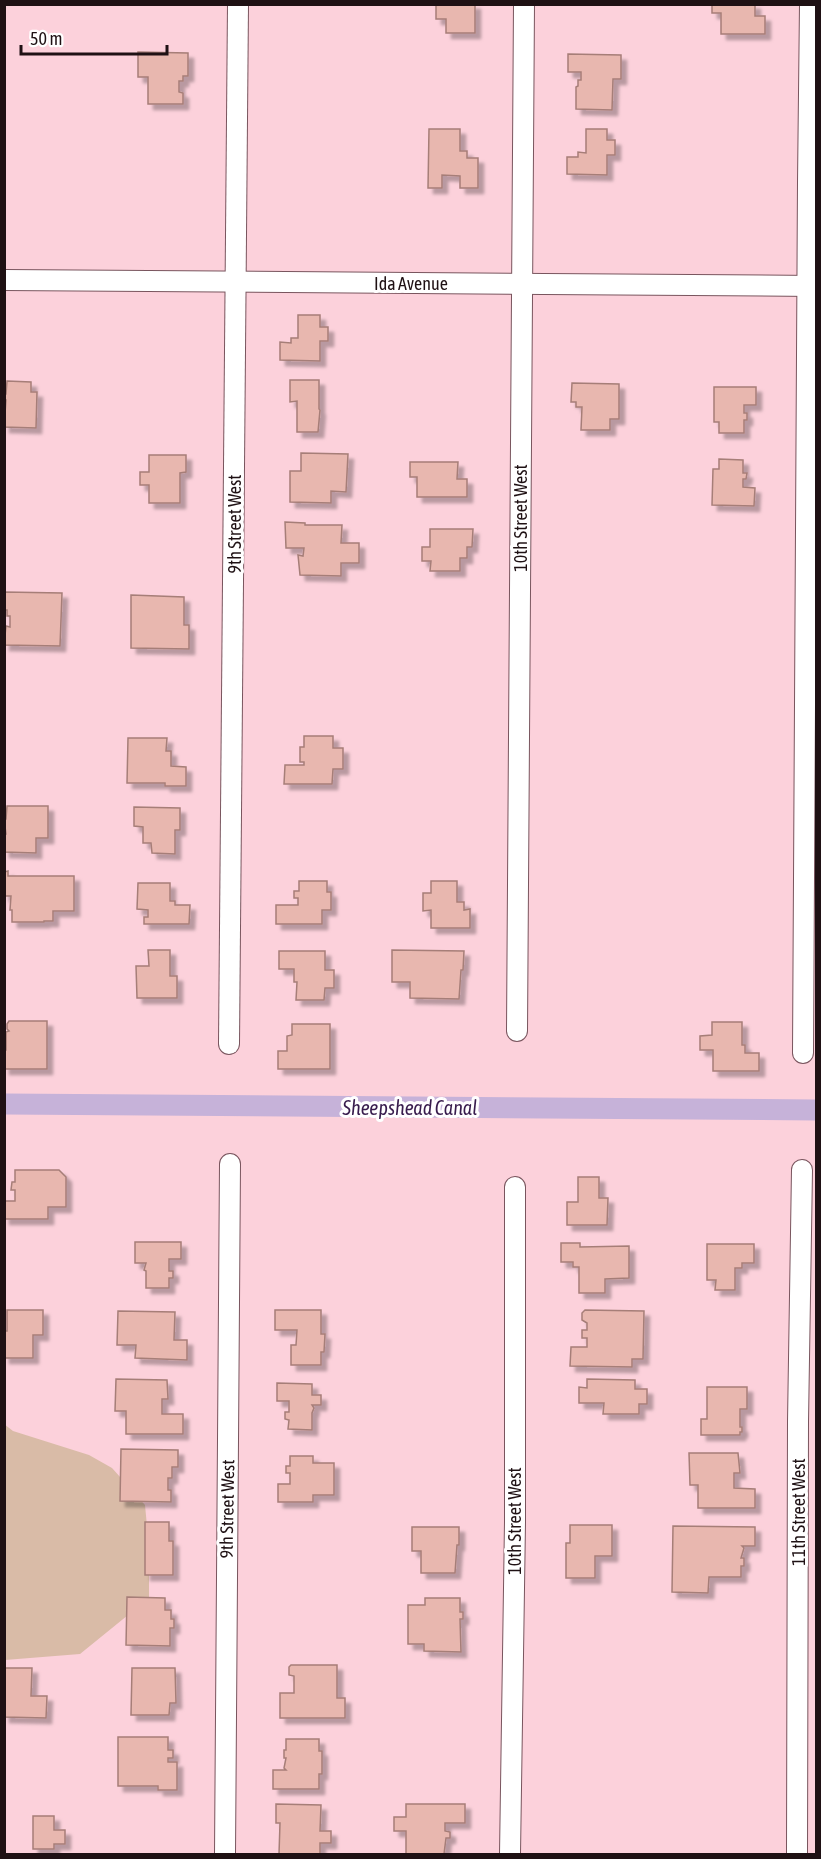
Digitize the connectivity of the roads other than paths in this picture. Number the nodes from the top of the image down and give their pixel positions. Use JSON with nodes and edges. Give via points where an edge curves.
{"nodes":[{"id":1,"x":238,"y":4,"type":"edge"},
{"id":2,"x":524,"y":4,"type":"edge"},
{"id":3,"x":810,"y":4,"type":"edge"},
{"id":4,"x":4,"y":280,"type":"edge"},
{"id":5,"x":235,"y":282,"type":"junction"},
{"id":6,"x":522,"y":284,"type":"junction"},
{"id":7,"x":812,"y":286,"type":"edge"},
{"id":8,"x":517,"y":1031,"type":"dead end"},
{"id":9,"x":230,"y":1044,"type":"dead end"},
{"id":10,"x":803,"y":1053,"type":"dead end"},
{"id":11,"x":230,"y":1164,"type":"dead end"},
{"id":12,"x":802,"y":1170,"type":"dead end"},
{"id":13,"x":515,"y":1187,"type":"dead end"},
{"id":14,"x":225,"y":1854,"type":"edge"},
{"id":15,"x":510,"y":1854,"type":"edge"},
{"id":16,"x":796,"y":1854,"type":"edge"}],
"edges":[{"from":1,"to":5,"type":"street","name":"9th Street West"},
{"from":2,"to":6,"type":"street","name":"10th Street West"},
{"from":3,"to":7,"type":"street"},
{"from":4,"to":5,"type":"street","name":"Ida Avenue"},
{"from":5,"to":6,"type":"street","name":"Ida Avenue"},
{"from":5,"to":9,"type":"street","name":"9th Street West"},
{"from":6,"to":7,"type":"street","name":"Ida Avenue"},
{"from":6,"to":8,"type":"street","name":"10th Street West"},
{"from":7,"to":10,"type":"street"},
{"from":11,"to":14,"type":"street","name":"9th Street West"},
{"from":12,"to":16,"type":"street","name":"11th Street West"},
{"from":13,"to":15,"type":"street","name":"10th Street West"}]}
